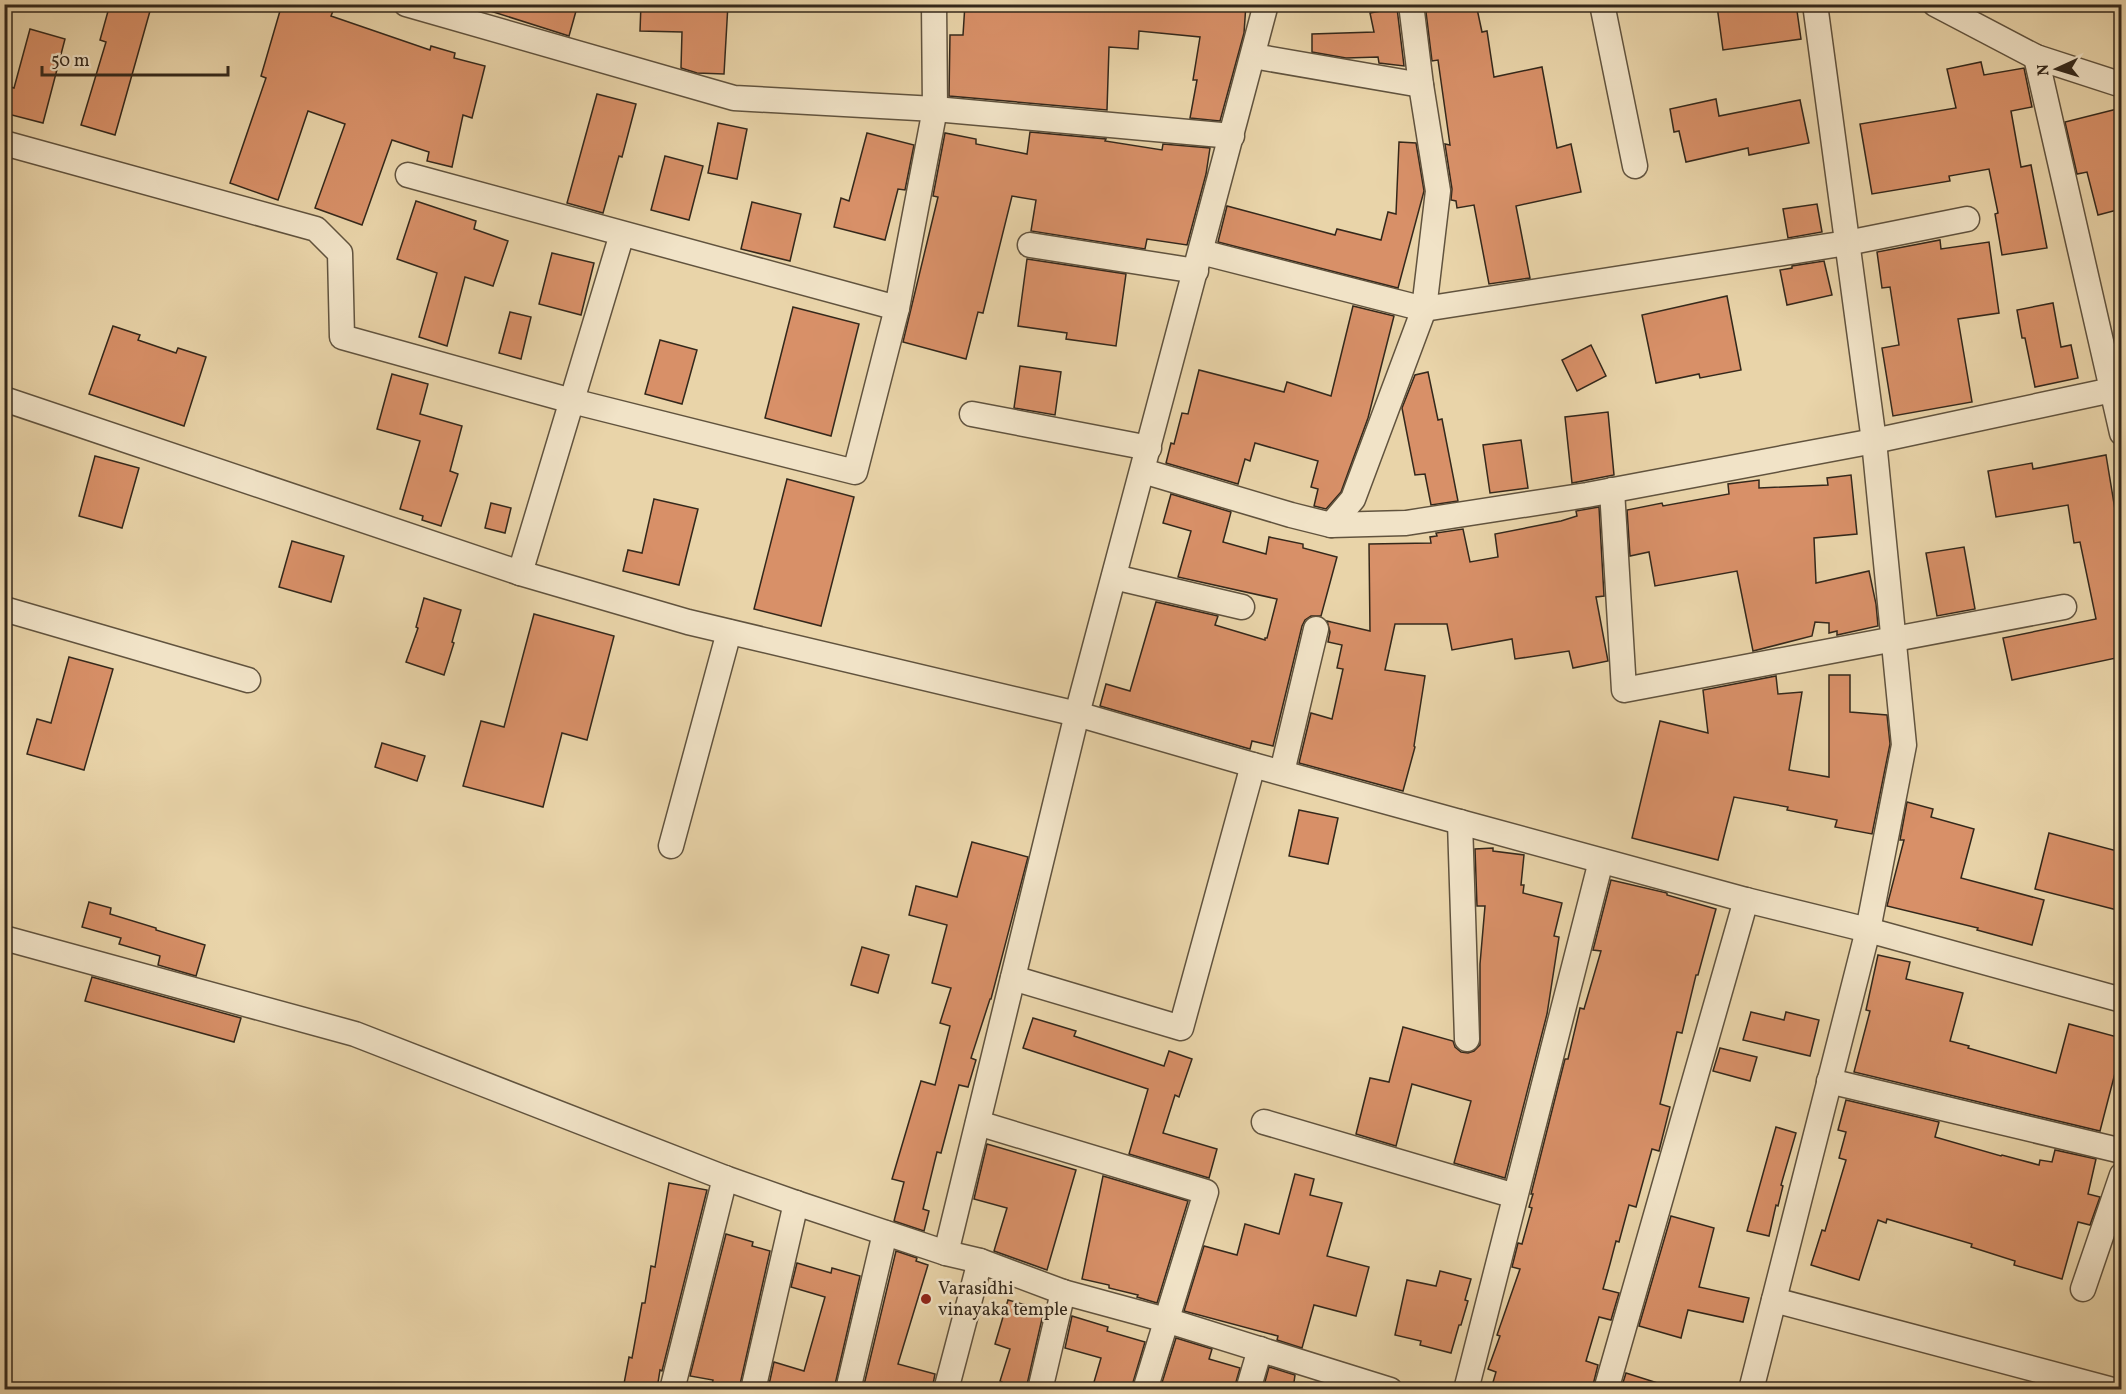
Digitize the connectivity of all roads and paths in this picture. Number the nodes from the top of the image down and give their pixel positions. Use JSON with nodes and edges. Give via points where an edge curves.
{"nodes":[{"id":1,"x":406,"y":4,"type":"edge"},
{"id":2,"x":934,"y":4,"type":"edge"},
{"id":3,"x":1266,"y":4,"type":"edge"},
{"id":4,"x":1411,"y":4,"type":"edge"},
{"id":5,"x":1602,"y":4,"type":"edge"},
{"id":6,"x":1815,"y":4,"type":"edge"},
{"id":7,"x":1935,"y":4,"type":"edge"},
{"id":8,"x":1253,"y":56,"type":"junction"},
{"id":9,"x":2036,"y":57,"type":"junction"},
{"id":10,"x":2121,"y":85,"type":"edge"},
{"id":11,"x":1421,"y":86,"type":"junction"},
{"id":12,"x":935,"y":109,"type":"junction"},
{"id":13,"x":1232,"y":136,"type":"junction"},
{"id":14,"x":4,"y":143,"type":"edge"},
{"id":15,"x":1635,"y":166,"type":"dead end"},
{"id":16,"x":408,"y":175,"type":"dead end"},
{"id":17,"x":1966,"y":219,"type":"dead end"},
{"id":18,"x":622,"y":234,"type":"junction"},
{"id":19,"x":1847,"y":243,"type":"junction"},
{"id":20,"x":1030,"y":245,"type":"dead end"},
{"id":21,"x":1199,"y":262,"type":"junction"},
{"id":22,"x":897,"y":308,"type":"junction"},
{"id":23,"x":1424,"y":309,"type":"junction"},
{"id":24,"x":2112,"y":390,"type":"junction"},
{"id":25,"x":4,"y":399,"type":"edge"},
{"id":26,"x":572,"y":401,"type":"junction"},
{"id":27,"x":972,"y":414,"type":"dead end"},
{"id":28,"x":2121,"y":433,"type":"edge"},
{"id":29,"x":1874,"y":441,"type":"junction"},
{"id":30,"x":1146,"y":460,"type":"junction"},
{"id":31,"x":1612,"y":490,"type":"junction"},
{"id":32,"x":1331,"y":525,"type":"junction"},
{"id":33,"x":520,"y":573,"type":"junction"},
{"id":34,"x":1114,"y":577,"type":"junction"},
{"id":35,"x":1242,"y":607,"type":"dead end"},
{"id":36,"x":2064,"y":607,"type":"dead end"},
{"id":37,"x":4,"y":609,"type":"edge"},
{"id":38,"x":1316,"y":629,"type":"dead end"},
{"id":39,"x":729,"y":632,"type":"junction"},
{"id":40,"x":1893,"y":639,"type":"junction"},
{"id":41,"x":248,"y":680,"type":"dead end"},
{"id":42,"x":1077,"y":714,"type":"junction"},
{"id":43,"x":1253,"y":765,"type":"junction"},
{"id":44,"x":1282,"y":772,"type":"junction"},
{"id":45,"x":1460,"y":822,"type":"junction"},
{"id":46,"x":671,"y":846,"type":"dead end"},
{"id":47,"x":1601,"y":861,"type":"junction"},
{"id":48,"x":1746,"y":900,"type":"junction"},
{"id":49,"x":1868,"y":930,"type":"junction"},
{"id":50,"x":4,"y":938,"type":"edge"},
{"id":51,"x":1013,"y":978,"type":"junction"},
{"id":52,"x":2121,"y":1000,"type":"edge"},
{"id":53,"x":1467,"y":1039,"type":"dead end"},
{"id":54,"x":1829,"y":1081,"type":"junction"},
{"id":55,"x":1264,"y":1122,"type":"dead end"},
{"id":56,"x":978,"y":1123,"type":"junction"},
{"id":57,"x":2121,"y":1151,"type":"edge"},
{"id":58,"x":2121,"y":1175,"type":"edge"},
{"id":59,"x":725,"y":1179,"type":"junction"},
{"id":60,"x":1515,"y":1196,"type":"junction"},
{"id":61,"x":796,"y":1203,"type":"junction"},
{"id":62,"x":885,"y":1233,"type":"junction"},
{"id":63,"x":946,"y":1253,"type":"junction"},
{"id":64,"x":980,"y":1261,"type":"junction"},
{"id":65,"x":2083,"y":1289,"type":"dead end"},
{"id":66,"x":1064,"y":1292,"type":"junction"},
{"id":67,"x":1774,"y":1300,"type":"junction"},
{"id":68,"x":1166,"y":1320,"type":"junction"},
{"id":69,"x":1260,"y":1349,"type":"junction"},
{"id":70,"x":1344,"y":1383,"type":"edge"},
{"id":71,"x":672,"y":1389,"type":"edge"},
{"id":72,"x":753,"y":1389,"type":"edge"},
{"id":73,"x":848,"y":1389,"type":"edge"},
{"id":74,"x":946,"y":1389,"type":"edge"},
{"id":75,"x":1040,"y":1389,"type":"edge"},
{"id":76,"x":1145,"y":1389,"type":"edge"},
{"id":77,"x":1248,"y":1389,"type":"edge"},
{"id":78,"x":1390,"y":1389,"type":"edge"},
{"id":79,"x":1466,"y":1389,"type":"edge"},
{"id":80,"x":1606,"y":1389,"type":"edge"},
{"id":81,"x":1751,"y":1389,"type":"edge"},
{"id":82,"x":2113,"y":1389,"type":"edge"}],
"edges":[{"from":1,"to":12,"type":"street","via":[[734,98]]},
{"from":2,"to":12,"type":"street"},
{"from":3,"to":8,"type":"street"},
{"from":4,"to":11,"type":"street"},
{"from":5,"to":15,"type":"street"},
{"from":6,"to":19,"type":"street"},
{"from":7,"to":9,"type":"street"},
{"from":8,"to":11,"type":"street"},
{"from":8,"to":13,"type":"street"},
{"from":9,"to":10,"type":"street"},
{"from":9,"to":24,"type":"street"},
{"from":11,"to":23,"type":"street","via":[[1438,191]]},
{"from":12,"to":13,"type":"street"},
{"from":12,"to":22,"type":"street"},
{"from":13,"to":21,"type":"street"},
{"from":14,"to":26,"type":"street","via":[[316,229],[340,253],[342,337]]},
{"from":16,"to":18,"type":"street"},
{"from":17,"to":19,"type":"street"},
{"from":18,"to":22,"type":"street"},
{"from":18,"to":26,"type":"street"},
{"from":19,"to":23,"type":"street"},
{"from":19,"to":29,"type":"street"},
{"from":20,"to":21,"type":"street"},
{"from":21,"to":23,"type":"street"},
{"from":21,"to":30,"type":"street"},
{"from":22,"to":26,"type":"street","via":[[855,472]]},
{"from":23,"to":32,"type":"street","via":[[1353,499]]},
{"from":24,"to":28,"type":"street"},
{"from":24,"to":29,"type":"street"},
{"from":25,"to":33,"type":"street"},
{"from":26,"to":33,"type":"street"},
{"from":27,"to":30,"type":"street"},
{"from":29,"to":31,"type":"street"},
{"from":29,"to":40,"type":"street"},
{"from":30,"to":32,"type":"street","via":[[1291,515]]},
{"from":30,"to":34,"type":"street"},
{"from":31,"to":32,"type":"street","via":[[1407,523]]},
{"from":31,"to":40,"type":"street","via":[[1624,690]]},
{"from":33,"to":39,"type":"street"},
{"from":34,"to":35,"type":"street"},
{"from":34,"to":42,"type":"street"},
{"from":36,"to":40,"type":"street"},
{"from":37,"to":41,"type":"street"},
{"from":38,"to":44,"type":"street"},
{"from":39,"to":42,"type":"street"},
{"from":39,"to":46,"type":"street"},
{"from":40,"to":49,"type":"street","via":[[1904,745]]},
{"from":42,"to":43,"type":"street"},
{"from":42,"to":51,"type":"street"},
{"from":43,"to":44,"type":"street"},
{"from":43,"to":51,"type":"street","via":[[1180,1028]]},
{"from":44,"to":45,"type":"street"},
{"from":45,"to":47,"type":"street"},
{"from":45,"to":53,"type":"street"},
{"from":47,"to":48,"type":"street"},
{"from":47,"to":60,"type":"street"},
{"from":48,"to":49,"type":"street"},
{"from":48,"to":80,"type":"street"},
{"from":49,"to":52,"type":"street"},
{"from":49,"to":54,"type":"street"},
{"from":50,"to":59,"type":"street","via":[[355,1034]]},
{"from":51,"to":56,"type":"street"},
{"from":54,"to":57,"type":"street"},
{"from":54,"to":67,"type":"street"},
{"from":55,"to":60,"type":"street"},
{"from":56,"to":63,"type":"street"},
{"from":56,"to":68,"type":"street","via":[[1206,1192]]},
{"from":58,"to":65,"type":"street"},
{"from":59,"to":61,"type":"street"},
{"from":59,"to":71,"type":"street"},
{"from":60,"to":79,"type":"street"},
{"from":61,"to":62,"type":"street"},
{"from":61,"to":72,"type":"street"},
{"from":62,"to":63,"type":"street"},
{"from":62,"to":73,"type":"street"},
{"from":63,"to":64,"type":"street"},
{"from":64,"to":66,"type":"street"},
{"from":64,"to":74,"type":"street"},
{"from":66,"to":68,"type":"street"},
{"from":66,"to":75,"type":"street"},
{"from":67,"to":81,"type":"street"},
{"from":67,"to":82,"type":"street"},
{"from":68,"to":69,"type":"street"},
{"from":68,"to":76,"type":"street"},
{"from":69,"to":70,"type":"street"},
{"from":69,"to":77,"type":"street"},
{"from":70,"to":78,"type":"street"}]}
